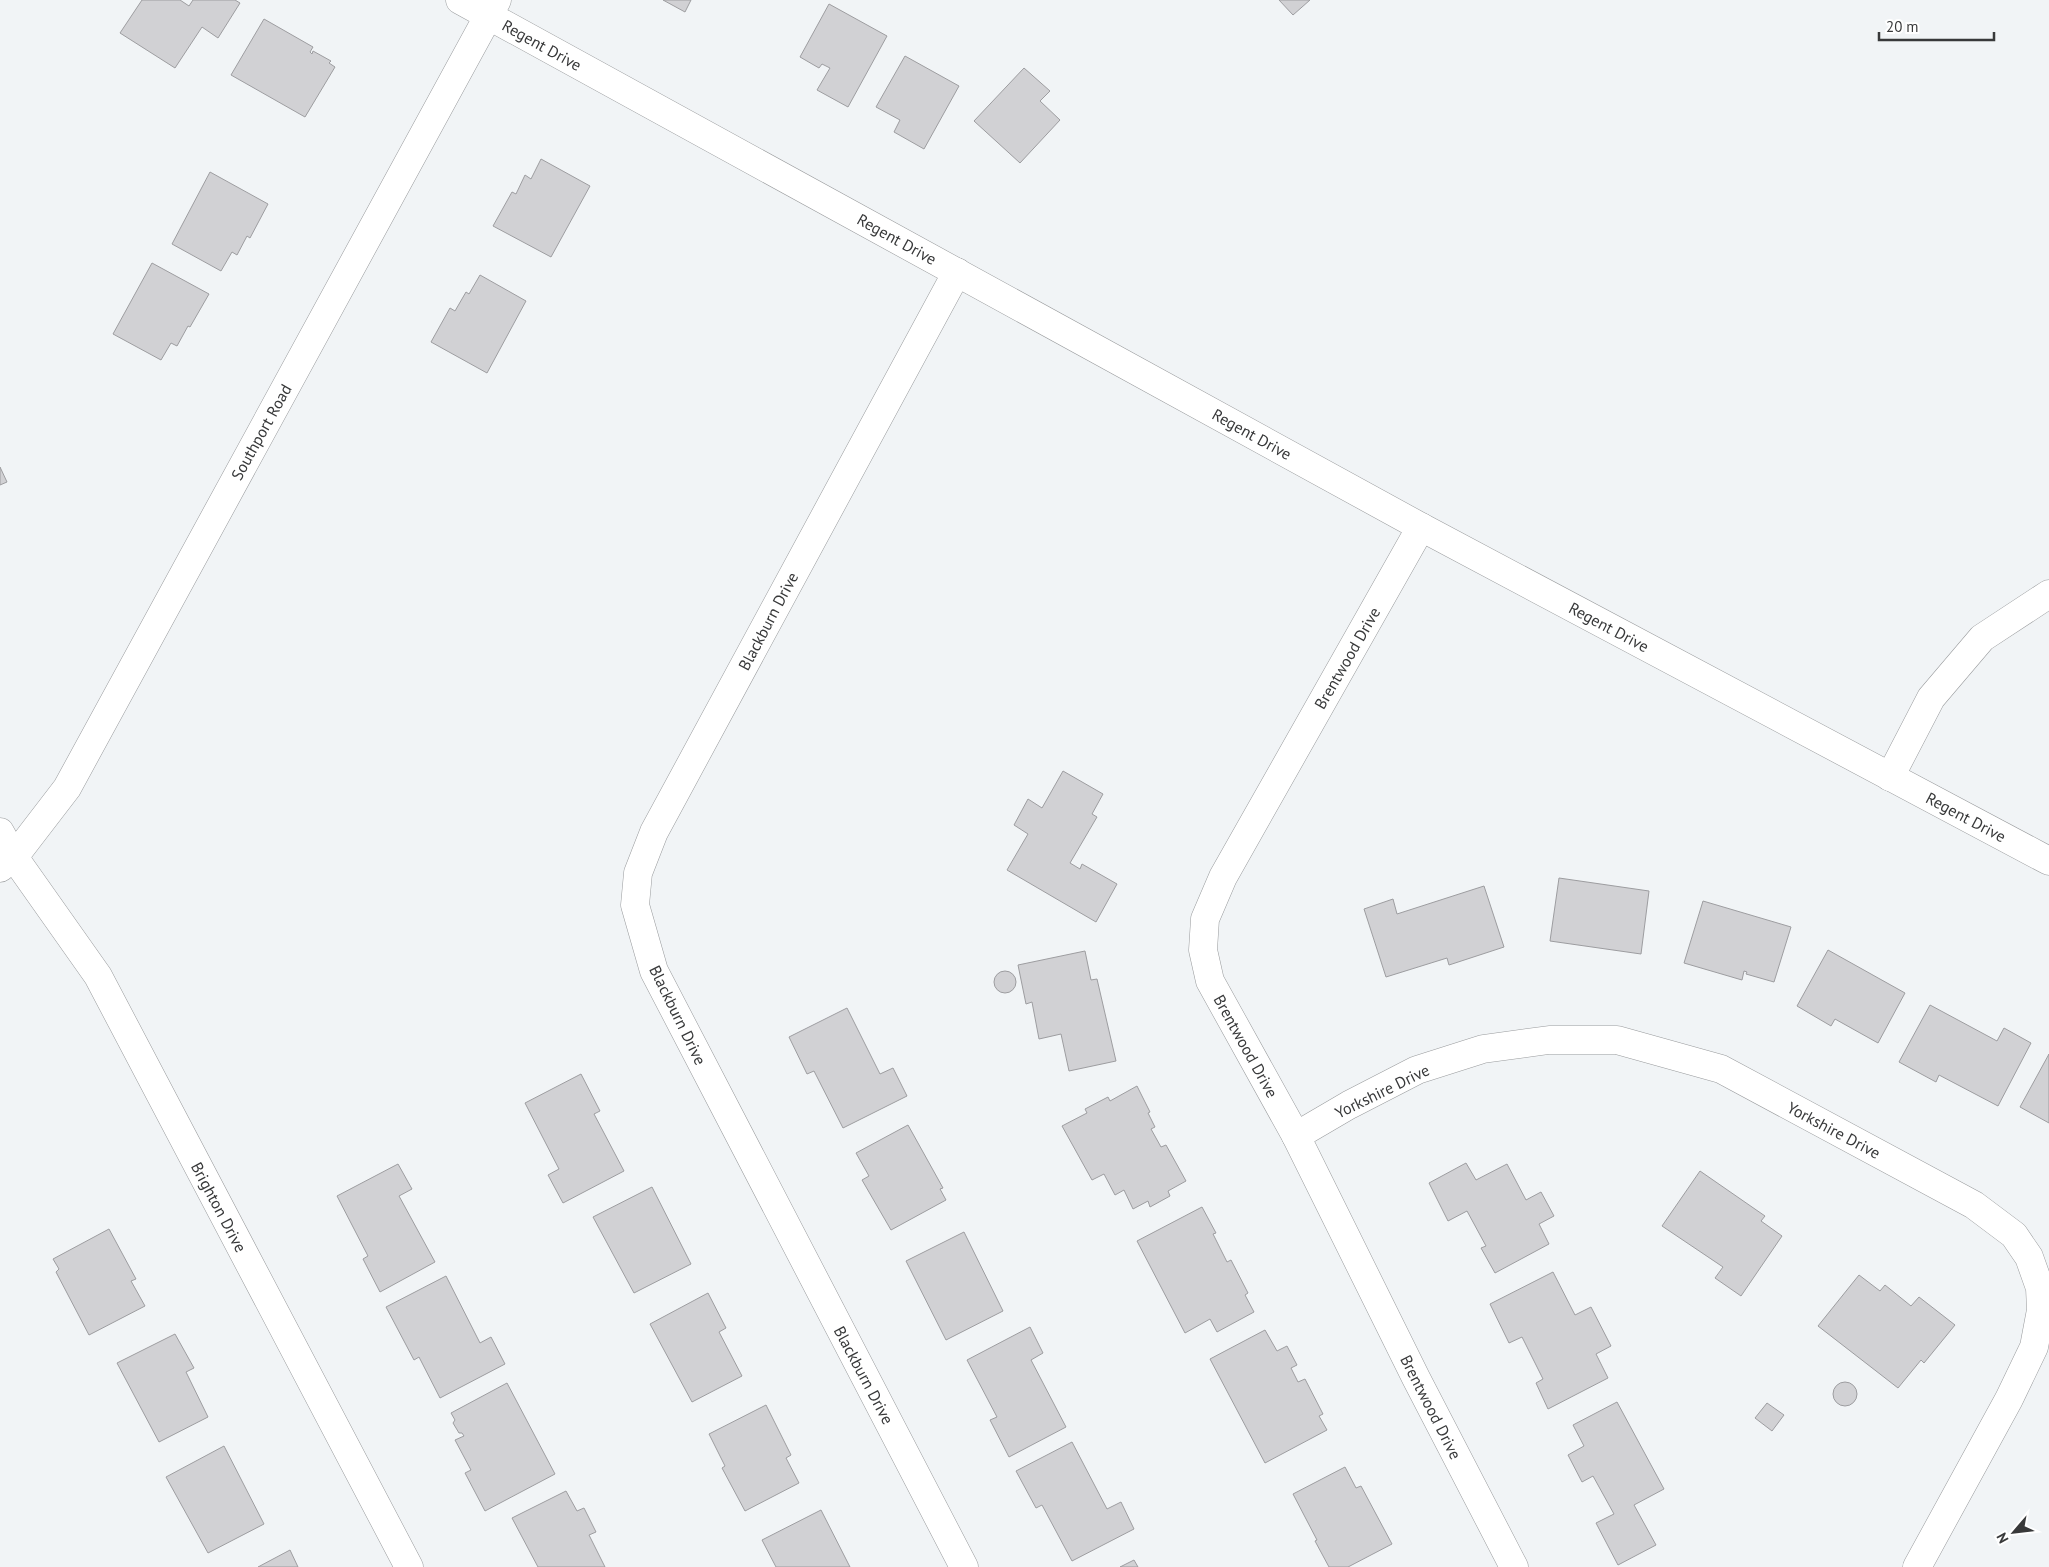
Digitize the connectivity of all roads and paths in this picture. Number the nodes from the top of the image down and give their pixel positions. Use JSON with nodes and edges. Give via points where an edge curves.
{"nodes":[{"id":1,"x":460,"y":0,"type":"edge"},
{"id":2,"x":493,"y":8,"type":"edge"},
{"id":3,"x":958,"y":272,"type":"junction"},
{"id":4,"x":1421,"y":527,"type":"junction"},
{"id":5,"x":2049,"y":594,"type":"edge"},
{"id":6,"x":1890,"y":777,"type":"junction"},
{"id":7,"x":0,"y":832,"type":"edge"},
{"id":8,"x":2049,"y":861,"type":"edge"},
{"id":9,"x":7,"y":862,"type":"edge"},
{"id":10,"x":1296,"y":1136,"type":"junction"},
{"id":11,"x":408,"y":1567,"type":"edge"},
{"id":12,"x":964,"y":1567,"type":"edge"},
{"id":13,"x":1514,"y":1567,"type":"edge"},
{"id":14,"x":1917,"y":1567,"type":"edge"}],
"edges":[{"from":1,"to":2,"type":"street","name":"Regent Drive"},
{"from":2,"to":3,"type":"street","name":"Regent Drive"},
{"from":2,"to":9,"type":"street","name":"Southport Road","via":[[67,788]]},
{"from":3,"to":4,"type":"street","name":"Regent Drive"},
{"from":3,"to":12,"type":"street","name":"Blackburn Drive","via":[[654,832],[638,872],[635,905],[654,971]]},
{"from":4,"to":6,"type":"street","name":"Regent Drive"},
{"from":4,"to":10,"type":"street","name":"Brentwood Drive","via":[[1223,877],[1205,919],[1203,950],[1210,982]]},
{"from":5,"to":6,"type":"street","via":[[1982,638],[1931,698]]},
{"from":6,"to":8,"type":"street","name":"Regent Drive"},
{"from":7,"to":9,"type":"street","name":"Brighton Drive"},
{"from":9,"to":11,"type":"street","name":"Brighton Drive","via":[[98,976]]},
{"from":10,"to":13,"type":"street","name":"Brentwood Drive"},
{"from":10,"to":14,"type":"street","name":"Yorkshire Drive","via":[[1417,1070],[1483,1049],[1549,1040],[1617,1040],[1721,1070],[1974,1205],[2014,1235],[2029,1257],[2040,1288],[2041,1310],[2034,1348]]}]}
